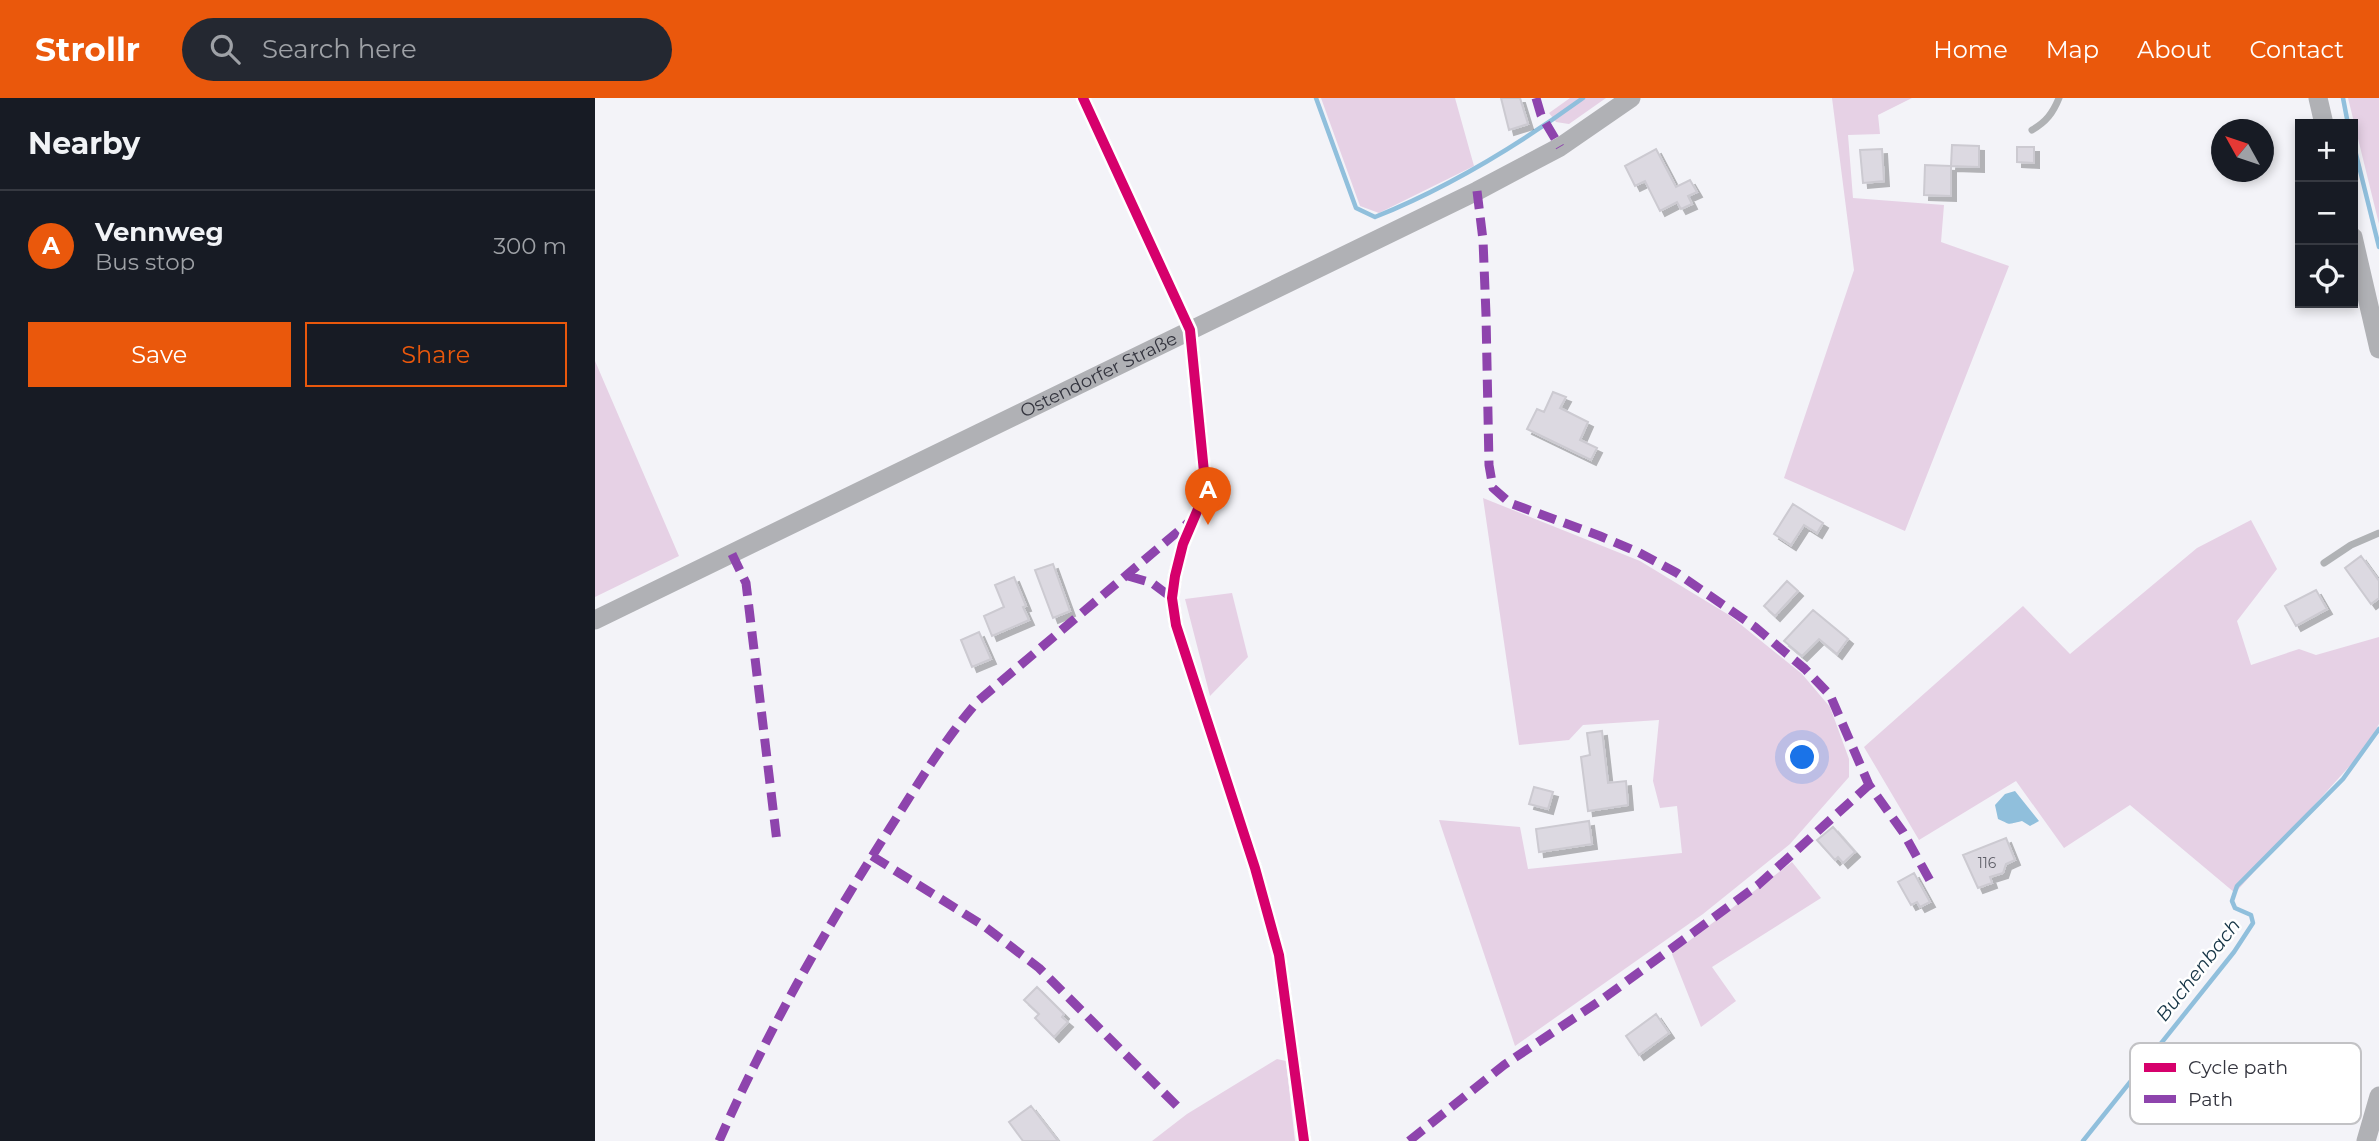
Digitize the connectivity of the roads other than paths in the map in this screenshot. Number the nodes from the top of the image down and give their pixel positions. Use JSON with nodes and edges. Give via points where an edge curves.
{"nodes":[{"id":1,"x":1083,"y":98,"type":"edge"},
{"id":2,"x":1631,"y":98,"type":"edge"},
{"id":3,"x":2059,"y":98,"type":"edge"},
{"id":4,"x":2318,"y":98,"type":"edge"},
{"id":5,"x":2323,"y":119,"type":"edge"},
{"id":6,"x":2032,"y":130,"type":"dead end"},
{"id":7,"x":2355,"y":245,"type":"edge"},
{"id":8,"x":1190,"y":330,"type":"junction"},
{"id":9,"x":2378,"y":344,"type":"edge"},
{"id":10,"x":2379,"y":533,"type":"edge"},
{"id":11,"x":2324,"y":563,"type":"dead end"},
{"id":12,"x":595,"y":620,"type":"edge"},
{"id":13,"x":2379,"y":1096,"type":"edge"},
{"id":14,"x":1304,"y":1141,"type":"edge"},
{"id":15,"x":2366,"y":1141,"type":"edge"}],
"edges":[{"from":1,"to":8,"type":"street"},
{"from":2,"to":8,"type":"main road","name":"Ostendorfer Straße","via":[[1560,147]]},
{"from":3,"to":6,"type":"lane","via":[[2044,123]]},
{"from":4,"to":5,"type":"main road"},
{"from":7,"to":9,"type":"main road"},
{"from":8,"to":12,"type":"main road","name":"Ostendorfer Straße"},
{"from":8,"to":14,"type":"street","via":[[1204,472],[1201,502],[1183,544],[1172,598],[1176,625],[1279,956]]},
{"from":10,"to":11,"type":"lane"},
{"from":13,"to":15,"type":"main road"}]}
